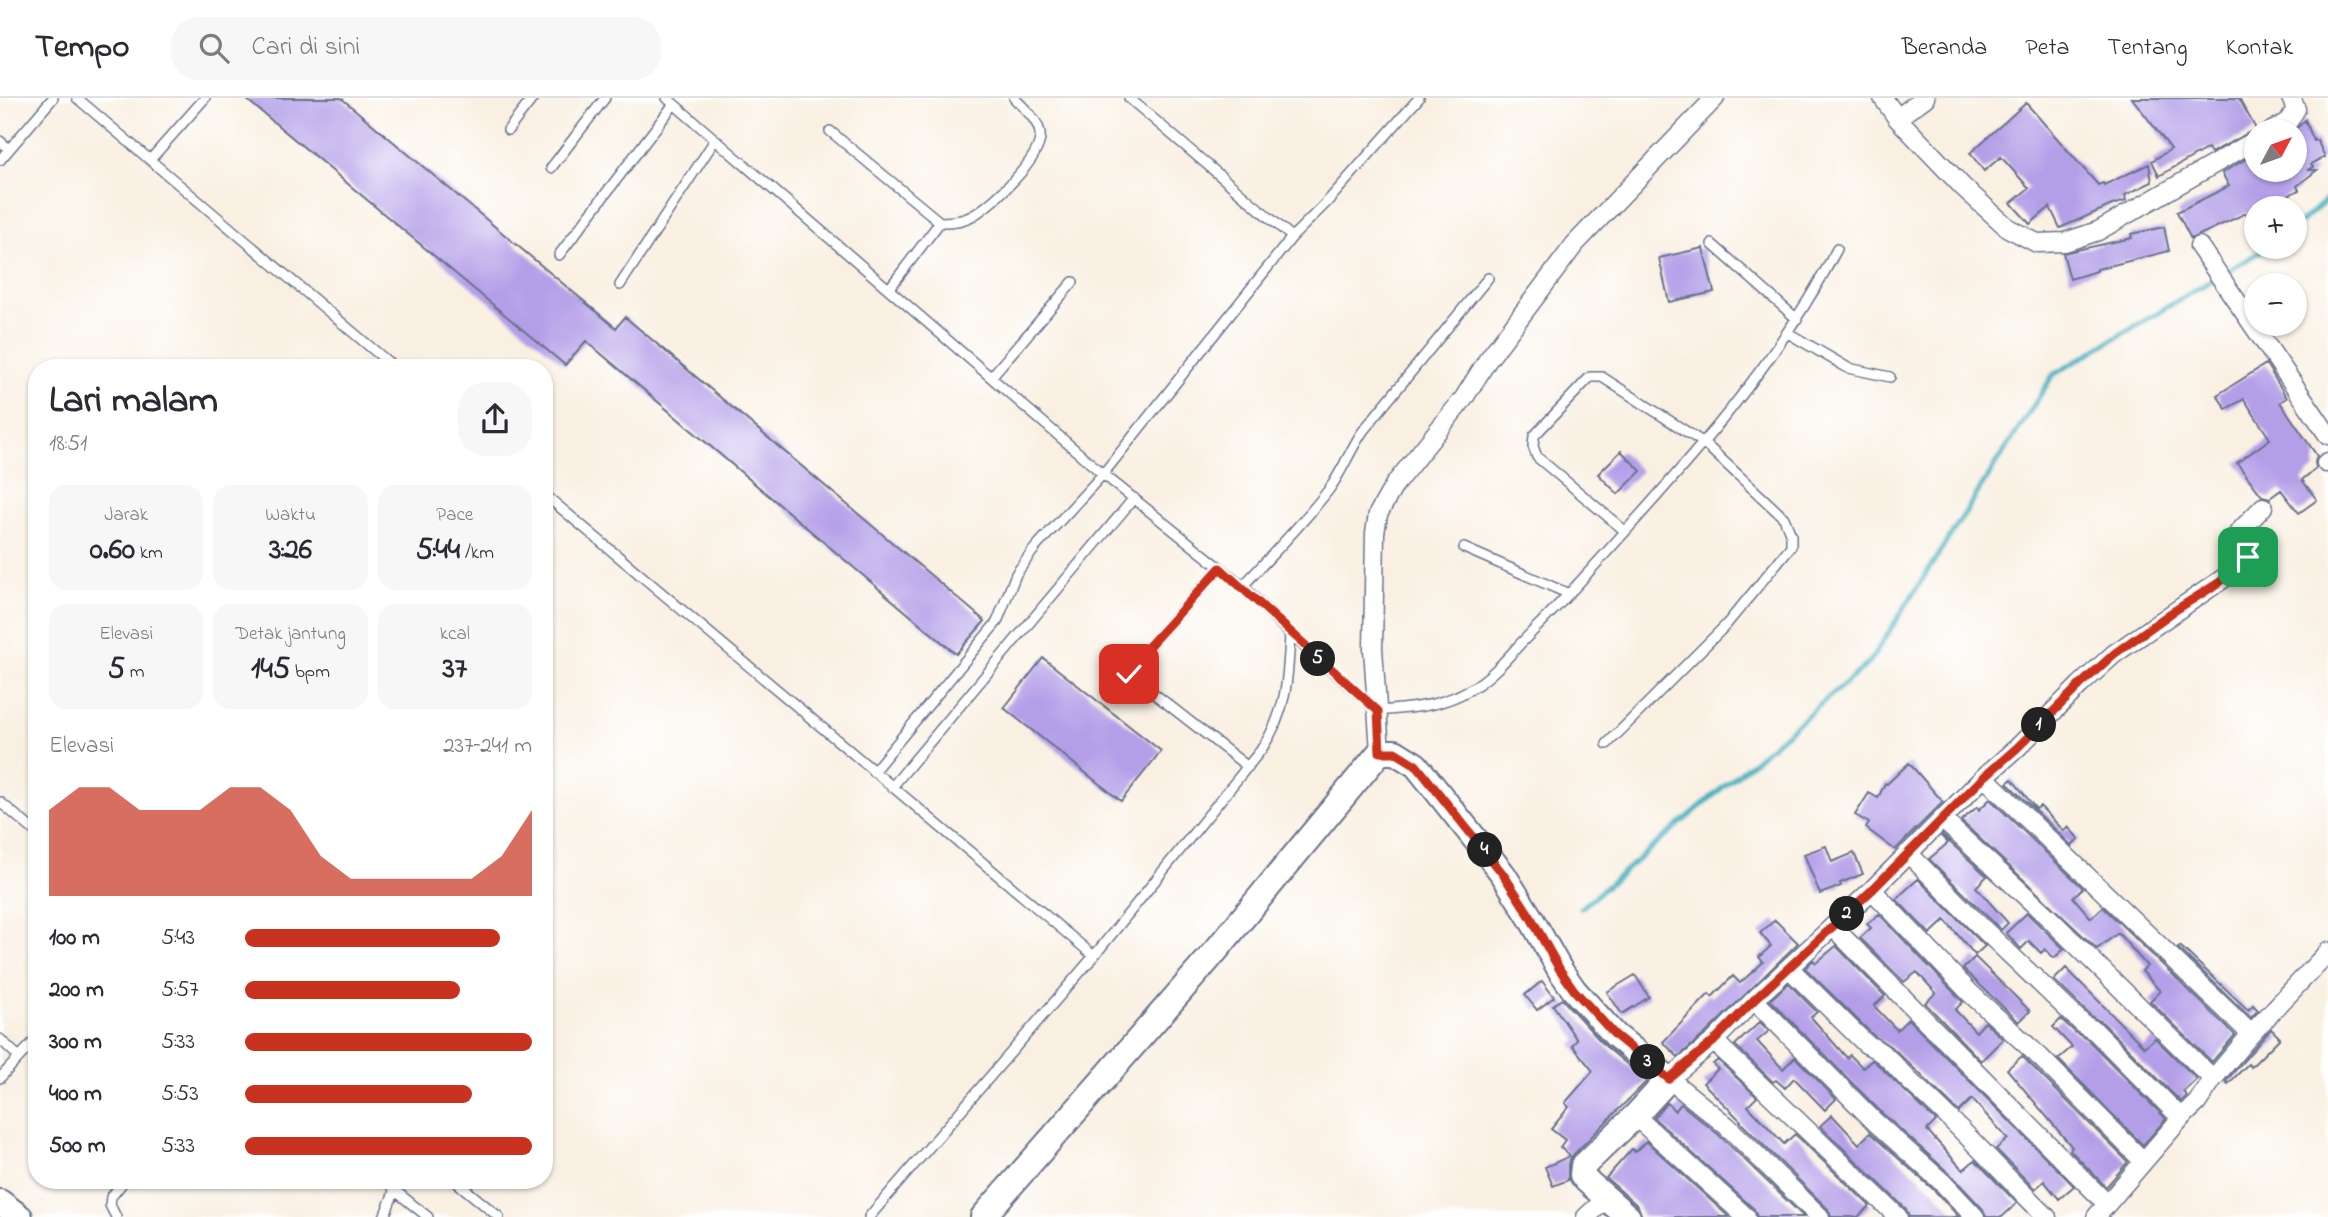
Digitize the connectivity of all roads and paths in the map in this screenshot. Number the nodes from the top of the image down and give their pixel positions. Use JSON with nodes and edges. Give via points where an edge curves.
{"nodes":[{"id":1,"x":53,"y":98,"type":"edge"},
{"id":2,"x":77,"y":98,"type":"edge"},
{"id":3,"x":205,"y":98,"type":"edge"},
{"id":4,"x":533,"y":98,"type":"edge"},
{"id":5,"x":605,"y":98,"type":"edge"},
{"id":6,"x":1014,"y":98,"type":"edge"},
{"id":7,"x":1129,"y":98,"type":"edge"},
{"id":8,"x":1419,"y":98,"type":"edge"},
{"id":9,"x":1715,"y":98,"type":"edge"},
{"id":10,"x":1883,"y":98,"type":"edge"},
{"id":11,"x":1925,"y":98,"type":"edge"},
{"id":12,"x":2291,"y":98,"type":"edge"},
{"id":13,"x":670,"y":101,"type":"edge"},
{"id":14,"x":1897,"y":118,"type":"junction"},
{"id":15,"x":2290,"y":119,"type":"edge"},
{"id":16,"x":508,"y":130,"type":"dead end"},
{"id":17,"x":830,"y":131,"type":"dead end"},
{"id":18,"x":715,"y":139,"type":"junction"},
{"id":19,"x":0,"y":141,"type":"edge"},
{"id":20,"x":2244,"y":148,"type":"edge"},
{"id":21,"x":9,"y":149,"type":"junction"},
{"id":22,"x":0,"y":160,"type":"edge"},
{"id":23,"x":150,"y":160,"type":"junction"},
{"id":24,"x":551,"y":168,"type":"dead end"},
{"id":25,"x":940,"y":222,"type":"junction"},
{"id":26,"x":1292,"y":237,"type":"junction"},
{"id":27,"x":1712,"y":244,"type":"dead end"},
{"id":28,"x":2199,"y":246,"type":"dead end"},
{"id":29,"x":1837,"y":248,"type":"dead end"},
{"id":30,"x":559,"y":255,"type":"dead end"},
{"id":31,"x":1488,"y":278,"type":"dead end"},
{"id":32,"x":1073,"y":282,"type":"dead end"},
{"id":33,"x":620,"y":285,"type":"dead end"},
{"id":34,"x":889,"y":289,"type":"junction"},
{"id":35,"x":1797,"y":319,"type":"junction"},
{"id":36,"x":1788,"y":333,"type":"junction"},
{"id":37,"x":384,"y":359,"type":"edge"},
{"id":38,"x":991,"y":377,"type":"junction"},
{"id":39,"x":1889,"y":377,"type":"dead end"},
{"id":40,"x":2328,"y":435,"type":"edge"},
{"id":41,"x":1704,"y":443,"type":"junction"},
{"id":42,"x":1103,"y":474,"type":"junction"},
{"id":43,"x":1134,"y":498,"type":"junction"},
{"id":44,"x":553,"y":502,"type":"edge"},
{"id":45,"x":2263,"y":507,"type":"dead end"},
{"id":46,"x":1625,"y":531,"type":"junction"},
{"id":47,"x":1464,"y":548,"type":"dead end"},
{"id":48,"x":1220,"y":568,"type":"junction"},
{"id":49,"x":1243,"y":586,"type":"junction"},
{"id":50,"x":1569,"y":594,"type":"junction"},
{"id":51,"x":1290,"y":634,"type":"junction"},
{"id":52,"x":1378,"y":711,"type":"junction"},
{"id":53,"x":1606,"y":744,"type":"dead end"},
{"id":54,"x":1380,"y":752,"type":"junction"},
{"id":55,"x":1248,"y":767,"type":"junction"},
{"id":56,"x":873,"y":772,"type":"junction"},
{"id":57,"x":1984,"y":777,"type":"junction"},
{"id":58,"x":892,"y":788,"type":"junction"},
{"id":59,"x":0,"y":802,"type":"edge"},
{"id":60,"x":1943,"y":820,"type":"junction"},
{"id":61,"x":28,"y":825,"type":"edge"},
{"id":62,"x":1908,"y":853,"type":"junction"},
{"id":63,"x":1872,"y":890,"type":"junction"},
{"id":64,"x":1832,"y":927,"type":"junction"},
{"id":65,"x":2328,"y":952,"type":"edge"},
{"id":66,"x":1094,"y":956,"type":"junction"},
{"id":67,"x":1789,"y":968,"type":"junction"},
{"id":68,"x":1754,"y":1000,"type":"junction"},
{"id":69,"x":2251,"y":1034,"type":"junction"},
{"id":70,"x":0,"y":1039,"type":"edge"},
{"id":71,"x":1714,"y":1041,"type":"junction"},
{"id":72,"x":28,"y":1048,"type":"edge"},
{"id":73,"x":19,"y":1057,"type":"junction"},
{"id":74,"x":0,"y":1078,"type":"edge"},
{"id":75,"x":1669,"y":1079,"type":"junction"},
{"id":76,"x":2213,"y":1079,"type":"junction"},
{"id":77,"x":1636,"y":1116,"type":"junction"},
{"id":78,"x":2181,"y":1118,"type":"junction"},
{"id":79,"x":2143,"y":1161,"type":"junction"},
{"id":80,"x":118,"y":1189,"type":"edge"},
{"id":81,"x":393,"y":1189,"type":"joint"},
{"id":82,"x":465,"y":1189,"type":"edge"},
{"id":83,"x":1606,"y":1199,"type":"junction"},
{"id":84,"x":0,"y":1202,"type":"edge"},
{"id":85,"x":2101,"y":1210,"type":"edge"},
{"id":86,"x":20,"y":1217,"type":"edge"},
{"id":87,"x":116,"y":1217,"type":"edge"},
{"id":88,"x":384,"y":1217,"type":"edge"},
{"id":89,"x":428,"y":1217,"type":"edge"},
{"id":90,"x":499,"y":1217,"type":"edge"},
{"id":91,"x":869,"y":1217,"type":"edge"},
{"id":92,"x":983,"y":1217,"type":"edge"},
{"id":93,"x":1586,"y":1217,"type":"edge"},
{"id":94,"x":1628,"y":1217,"type":"edge"},
{"id":95,"x":1746,"y":1217,"type":"edge"},
{"id":96,"x":1820,"y":1217,"type":"edge"},
{"id":97,"x":1898,"y":1217,"type":"edge"},
{"id":98,"x":1975,"y":1217,"type":"edge"},
{"id":99,"x":2047,"y":1217,"type":"edge"}],
"edges":[{"from":1,"to":21,"type":"lane"},
{"from":2,"to":23,"type":"lane"},
{"from":3,"to":23,"type":"lane"},
{"from":4,"to":16,"type":"lane"},
{"from":5,"to":24,"type":"lane"},
{"from":6,"to":25,"type":"lane","via":[[1036,122],[1041,136],[1036,154],[976,214]]},
{"from":7,"to":26,"type":"lane"},
{"from":8,"to":26,"type":"lane"},
{"from":9,"to":52,"type":"street","via":[[1575,244],[1464,398],[1395,484],[1378,514],[1373,648]]},
{"from":10,"to":14,"type":"street"},
{"from":11,"to":14,"type":"street"},
{"from":12,"to":15,"type":"street","via":[[2296,109]]},
{"from":13,"to":18,"type":"lane"},
{"from":13,"to":30,"type":"lane"},
{"from":14,"to":20,"type":"street","via":[[2008,228],[2037,243],[2065,242],[2098,231]]},
{"from":17,"to":25,"type":"lane"},
{"from":18,"to":33,"type":"lane"},
{"from":18,"to":34,"type":"lane"},
{"from":19,"to":21,"type":"lane"},
{"from":21,"to":22,"type":"lane"},
{"from":23,"to":37,"type":"lane"},
{"from":25,"to":34,"type":"lane"},
{"from":26,"to":42,"type":"lane"},
{"from":27,"to":35,"type":"lane"},
{"from":28,"to":40,"type":"street"},
{"from":29,"to":35,"type":"lane"},
{"from":31,"to":49,"type":"lane","via":[[1363,431],[1314,509]]},
{"from":32,"to":38,"type":"lane"},
{"from":34,"to":38,"type":"lane"},
{"from":35,"to":36,"type":"lane"},
{"from":36,"to":39,"type":"lane","via":[[1848,368]]},
{"from":36,"to":41,"type":"lane"},
{"from":38,"to":42,"type":"lane"},
{"from":41,"to":46,"type":"lane"},
{"from":41,"to":46,"type":"lane","via":[[1602,377],[1590,377],[1535,436],[1537,457]]},
{"from":41,"to":53,"type":"lane","via":[[1784,518],[1791,546],[1726,625]]},
{"from":42,"to":43,"type":"lane"},
{"from":42,"to":56,"type":"lane","via":[[1035,548],[1016,574],[997,622]]},
{"from":43,"to":48,"type":"lane"},
{"from":43,"to":58,"type":"lane"},
{"from":44,"to":56,"type":"lane"},
{"from":45,"to":57,"type":"street","via":[[2239,532],[2248,557],[2237,569],[2114,654]]},
{"from":46,"to":50,"type":"lane"},
{"from":47,"to":50,"type":"lane"},
{"from":48,"to":49,"type":"lane"},
{"from":48,"to":55,"type":"lane","via":[[1127,670]]},
{"from":49,"to":51,"type":"lane"},
{"from":50,"to":52,"type":"lane","via":[[1469,691],[1432,706]]},
{"from":51,"to":52,"type":"lane"},
{"from":51,"to":55,"type":"lane","via":[[1287,689],[1280,715]]},
{"from":52,"to":54,"type":"street"},
{"from":54,"to":75,"type":"street","via":[[1395,752],[1416,765],[1514,893],[1574,990],[1615,1035]]},
{"from":54,"to":92,"type":"street","via":[[1213,954]]},
{"from":55,"to":66,"type":"lane"},
{"from":56,"to":58,"type":"lane"},
{"from":57,"to":60,"type":"street"},
{"from":57,"to":69,"type":"street"},
{"from":58,"to":66,"type":"lane"},
{"from":59,"to":61,"type":"lane"},
{"from":60,"to":62,"type":"street"},
{"from":60,"to":76,"type":"street"},
{"from":62,"to":63,"type":"street"},
{"from":62,"to":78,"type":"street"},
{"from":63,"to":64,"type":"street"},
{"from":63,"to":79,"type":"street","via":[[1970,993]]},
{"from":64,"to":67,"type":"street"},
{"from":64,"to":85,"type":"street"},
{"from":65,"to":69,"type":"street"},
{"from":66,"to":91,"type":"lane"},
{"from":67,"to":68,"type":"street"},
{"from":67,"to":99,"type":"street","via":[[1866,1044],[1880,1050]]},
{"from":68,"to":71,"type":"street"},
{"from":68,"to":98,"type":"street"},
{"from":69,"to":76,"type":"street"},
{"from":70,"to":73,"type":"lane"},
{"from":71,"to":75,"type":"street"},
{"from":71,"to":97,"type":"street"},
{"from":72,"to":73,"type":"lane"},
{"from":73,"to":74,"type":"lane"},
{"from":75,"to":77,"type":"street"},
{"from":75,"to":96,"type":"street","via":[[1727,1126]]},
{"from":76,"to":78,"type":"street"},
{"from":77,"to":83,"type":"street","via":[[1583,1166],[1582,1175]]},
{"from":77,"to":95,"type":"street"},
{"from":78,"to":79,"type":"street"},
{"from":79,"to":85,"type":"street"},
{"from":80,"to":87,"type":"lane","via":[[110,1205]]},
{"from":81,"to":88,"type":"lane"},
{"from":81,"to":89,"type":"lane"},
{"from":82,"to":90,"type":"lane"},
{"from":83,"to":93,"type":"street"},
{"from":83,"to":94,"type":"street"},
{"from":84,"to":86,"type":"street"}]}
